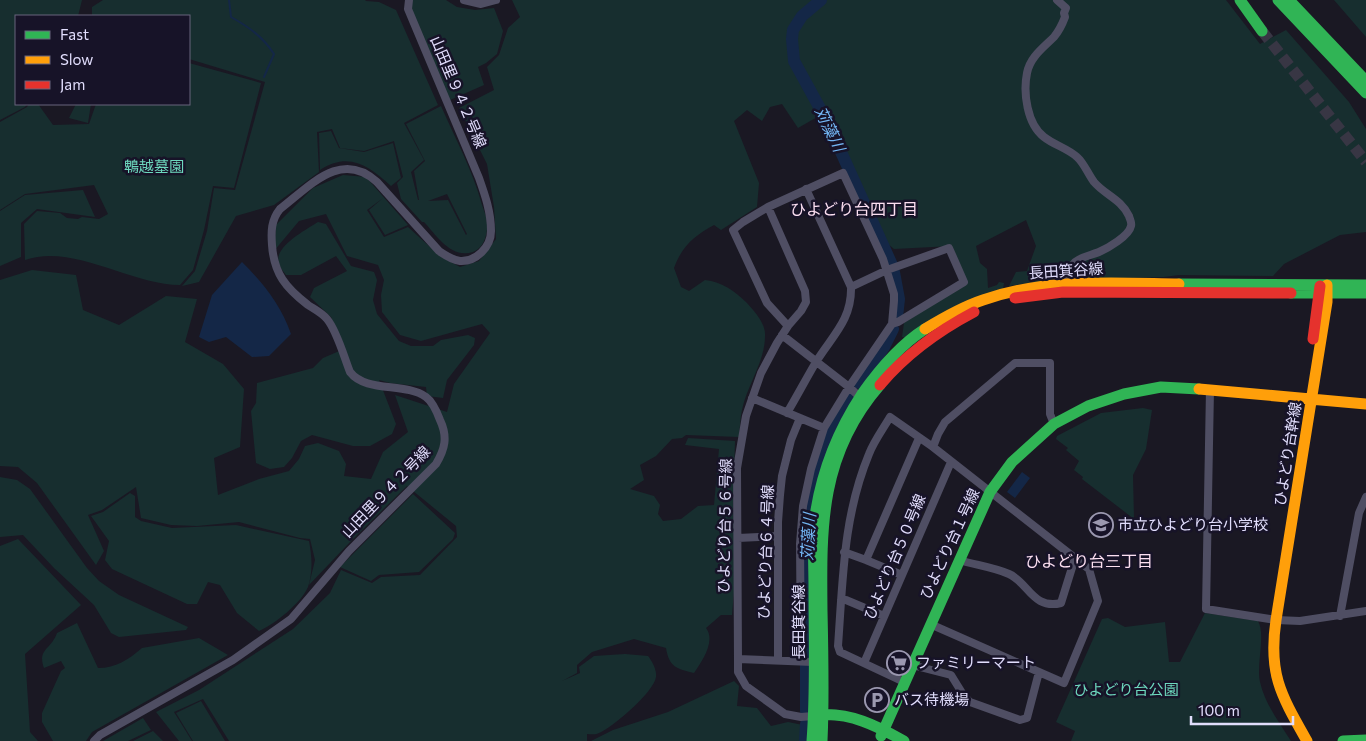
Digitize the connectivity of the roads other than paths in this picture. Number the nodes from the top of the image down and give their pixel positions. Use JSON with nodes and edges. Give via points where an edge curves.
{"nodes":[{"id":1,"x":408,"y":0,"type":"edge"},
{"id":2,"x":464,"y":0,"type":"edge"},
{"id":3,"x":496,"y":0,"type":"edge"},
{"id":4,"x":1056,"y":0,"type":"edge"},
{"id":5,"x":1238,"y":0,"type":"edge"},
{"id":6,"x":1278,"y":0,"type":"edge"},
{"id":7,"x":1289,"y":0,"type":"edge"},
{"id":8,"x":1262,"y":31,"type":"tunnel mouth"},
{"id":9,"x":1364,"y":79,"type":"edge"},
{"id":10,"x":1366,"y":93,"type":"edge"},
{"id":11,"x":806,"y":189,"type":"junction"},
{"id":12,"x":768,"y":207,"type":"junction"},
{"id":13,"x":887,"y":270,"type":"junction"},
{"id":14,"x":1066,"y":283,"type":"junction"},
{"id":15,"x":1366,"y":285,"type":"edge"},
{"id":16,"x":851,"y":287,"type":"junction"},
{"id":17,"x":1324,"y":288,"type":"junction"},
{"id":18,"x":1366,"y":293,"type":"edge"},
{"id":19,"x":892,"y":324,"type":"junction"},
{"id":20,"x":788,"y":326,"type":"junction"},
{"id":21,"x":782,"y":335,"type":"junction"},
{"id":22,"x":816,"y":362,"type":"junction"},
{"id":23,"x":849,"y":387,"type":"junction"},
{"id":24,"x":1210,"y":389,"type":"junction"},
{"id":25,"x":752,"y":398,"type":"junction"},
{"id":26,"x":862,"y":399,"type":"junction"},
{"id":27,"x":1308,"y":399,"type":"junction"},
{"id":28,"x":1366,"y":404,"type":"edge"},
{"id":29,"x":787,"y":413,"type":"junction"},
{"id":30,"x":800,"y":418,"type":"junction"},
{"id":31,"x":1054,"y":424,"type":"junction"},
{"id":32,"x":824,"y":428,"type":"junction"},
{"id":33,"x":919,"y":438,"type":"junction"},
{"id":34,"x":932,"y":447,"type":"junction"},
{"id":35,"x":951,"y":462,"type":"junction"},
{"id":36,"x":990,"y":492,"type":"junction"},
{"id":37,"x":1366,"y":497,"type":"edge"},
{"id":38,"x":778,"y":536,"type":"junction"},
{"id":39,"x":738,"y":538,"type":"junction"},
{"id":40,"x":844,"y":552,"type":"junction"},
{"id":41,"x":1075,"y":558,"type":"junction"},
{"id":42,"x":866,"y":560,"type":"junction"},
{"id":43,"x":959,"y":560,"type":"junction"},
{"id":44,"x":902,"y":576,"type":"junction"},
{"id":45,"x":841,"y":600,"type":"junction"},
{"id":46,"x":1366,"y":611,"type":"edge"},
{"id":47,"x":884,"y":616,"type":"junction"},
{"id":48,"x":1340,"y":616,"type":"junction"},
{"id":49,"x":1272,"y":619,"type":"junction"},
{"id":50,"x":930,"y":624,"type":"junction"},
{"id":51,"x":738,"y":659,"type":"junction"},
{"id":52,"x":778,"y":660,"type":"junction"},
{"id":53,"x":802,"y":661,"type":"junction"},
{"id":54,"x":814,"y":662,"type":"junction"},
{"id":55,"x":864,"y":663,"type":"junction"},
{"id":56,"x":912,"y":665,"type":"junction"},
{"id":57,"x":1039,"y":672,"type":"junction"},
{"id":58,"x":904,"y":682,"type":"junction"},
{"id":59,"x":820,"y":717,"type":"junction"},
{"id":60,"x":883,"y":737,"type":"edge"},
{"id":61,"x":1366,"y":740,"type":"edge"},
{"id":62,"x":94,"y":741,"type":"edge"},
{"id":63,"x":812,"y":741,"type":"edge"},
{"id":64,"x":822,"y":741,"type":"edge"},
{"id":65,"x":904,"y":741,"type":"edge"},
{"id":66,"x":1298,"y":741,"type":"edge"},
{"id":67,"x":1307,"y":741,"type":"edge"},
{"id":68,"x":1343,"y":741,"type":"edge"}],
"edges":[{"from":1,"to":62,"type":"street","name":"山田里９４２号線","via":[[408,9],[488,205],[490,240],[483,251],[471,259],[461,261],[448,257],[378,182],[369,174],[352,168],[325,175],[280,209],[271,231],[273,260],[283,281],[296,296],[327,318],[354,377],[411,390],[427,398],[442,423],[444,451],[436,464],[349,551],[291,619],[233,660]]},
{"from":2,"to":3,"type":"street","via":[[480,4]]},
{"from":4,"to":14,"type":"street","via":[[1066,8],[1065,17],[1055,36],[1030,64],[1026,91],[1028,107],[1040,133],[1072,152],[1094,181],[1124,207],[1132,223],[1119,241],[1076,261]]},
{"from":5,"to":8,"type":"street"},
{"from":6,"to":10,"type":"street"},
{"from":7,"to":9,"type":"street"},
{"from":11,"to":12,"type":"street"},
{"from":11,"to":13,"type":"street","via":[[843,173]]},
{"from":11,"to":16,"type":"street"},
{"from":12,"to":20,"type":"street","name":"ひよどり台５６号線","via":[[805,291],[806,302]]},
{"from":12,"to":20,"type":"street","via":[[733,230],[767,303]]},
{"from":13,"to":16,"type":"street"},
{"from":13,"to":19,"type":"street","via":[[894,294]]},
{"from":13,"to":19,"type":"street","via":[[949,248],[964,282]]},
{"from":14,"to":17,"type":"street","name":"長田箕谷線"},
{"from":14,"to":26,"type":"street","name":"長田箕谷線","via":[[1003,294],[954,312],[927,328],[891,358]]},
{"from":15,"to":17,"type":"street","name":"長田箕谷線"},
{"from":16,"to":22,"type":"street","via":[[846,319]]},
{"from":17,"to":18,"type":"street","name":"長田箕谷線"},
{"from":17,"to":26,"type":"street","name":"長田箕谷線","via":[[1063,292],[1005,300],[983,307],[931,335]]},
{"from":17,"to":27,"type":"street","name":"ひよどり台幹線"},
{"from":19,"to":23,"type":"street"},
{"from":20,"to":21,"type":"street","name":"ひよどり台５６号線"},
{"from":21,"to":22,"type":"street"},
{"from":21,"to":25,"type":"street","name":"ひよどり台５６号線","via":[[761,373]]},
{"from":22,"to":23,"type":"street"},
{"from":22,"to":29,"type":"street"},
{"from":23,"to":26,"type":"street"},
{"from":23,"to":32,"type":"street"},
{"from":24,"to":27,"type":"street","name":"ひよどり台１号線"},
{"from":24,"to":31,"type":"street","name":"ひよどり台１号線","via":[[1161,387],[1124,394],[1088,406]]},
{"from":24,"to":49,"type":"street","via":[[1206,609]]},
{"from":25,"to":29,"type":"street"},
{"from":25,"to":39,"type":"street","name":"ひよどり台５６号線","via":[[737,468]]},
{"from":26,"to":54,"type":"street","name":"長田箕谷線","via":[[837,436],[820,487],[816,512]]},
{"from":26,"to":59,"type":"street","name":"長田箕谷線","via":[[835,461],[824,512]]},
{"from":27,"to":28,"type":"street","name":"ひよどり台１号線"},
{"from":27,"to":49,"type":"street","name":"ひよどり台幹線"},
{"from":29,"to":30,"type":"street"},
{"from":30,"to":32,"type":"street"},
{"from":30,"to":38,"type":"street","name":"ひよどり台６４号線","via":[[782,476]]},
{"from":31,"to":34,"type":"street","via":[[1050,414],[1050,363],[1015,363],[945,422]]},
{"from":31,"to":36,"type":"street","name":"ひよどり台１号線","via":[[1012,462]]},
{"from":32,"to":53,"type":"street","via":[[802,506]]},
{"from":33,"to":34,"type":"street"},
{"from":33,"to":40,"type":"street","via":[[890,417],[859,480]]},
{"from":33,"to":42,"type":"street"},
{"from":34,"to":35,"type":"street"},
{"from":35,"to":36,"type":"street"},
{"from":35,"to":44,"type":"street","name":"ひよどり台５０号線"},
{"from":36,"to":41,"type":"street"},
{"from":36,"to":43,"type":"street","name":"ひよどり台１号線"},
{"from":37,"to":48,"type":"street","via":[[1358,513]]},
{"from":38,"to":39,"type":"street"},
{"from":38,"to":52,"type":"street","name":"ひよどり台６４号線"},
{"from":39,"to":51,"type":"street","name":"ひよどり台５６号線"},
{"from":40,"to":42,"type":"street"},
{"from":40,"to":45,"type":"street"},
{"from":41,"to":43,"type":"street","via":[[1061,603],[1054,605],[1032,596],[1010,574]]},
{"from":41,"to":57,"type":"street","via":[[1090,569],[1098,602],[1064,683]]},
{"from":42,"to":44,"type":"street"},
{"from":43,"to":50,"type":"street","name":"ひよどり台１号線"},
{"from":44,"to":47,"type":"street","name":"ひよどり台５０号線"},
{"from":45,"to":47,"type":"street"},
{"from":45,"to":55,"type":"street","via":[[840,652]]},
{"from":46,"to":48,"type":"street"},
{"from":47,"to":55,"type":"street","name":"ひよどり台５０号線"},
{"from":48,"to":49,"type":"street","via":[[1300,621]]},
{"from":49,"to":66,"type":"street","name":"ひよどり台幹線","via":[[1265,659],[1269,681]]},
{"from":49,"to":67,"type":"street","name":"ひよどり台幹線","via":[[1276,678]]},
{"from":50,"to":56,"type":"street","name":"ひよどり台１号線"},
{"from":50,"to":57,"type":"street"},
{"from":51,"to":52,"type":"street"},
{"from":51,"to":59,"type":"street","name":"ひよどり台５６号線","via":[[738,672],[746,686],[785,714],[801,718]]},
{"from":52,"to":53,"type":"street"},
{"from":53,"to":54,"type":"street"},
{"from":54,"to":59,"type":"street","name":"長田箕谷線"},
{"from":55,"to":58,"type":"street"},
{"from":56,"to":57,"type":"street","via":[[951,675],[970,702],[1020,720],[1027,718]]},
{"from":56,"to":58,"type":"street","name":"ひよどり台１号線"},
{"from":58,"to":60,"type":"street","name":"ひよどり台１号線"},
{"from":59,"to":60,"type":"street"},
{"from":59,"to":63,"type":"street","name":"長田箕谷線"},
{"from":59,"to":64,"type":"street","name":"長田箕谷線"},
{"from":60,"to":65,"type":"street"},
{"from":61,"to":68,"type":"street"}]}
